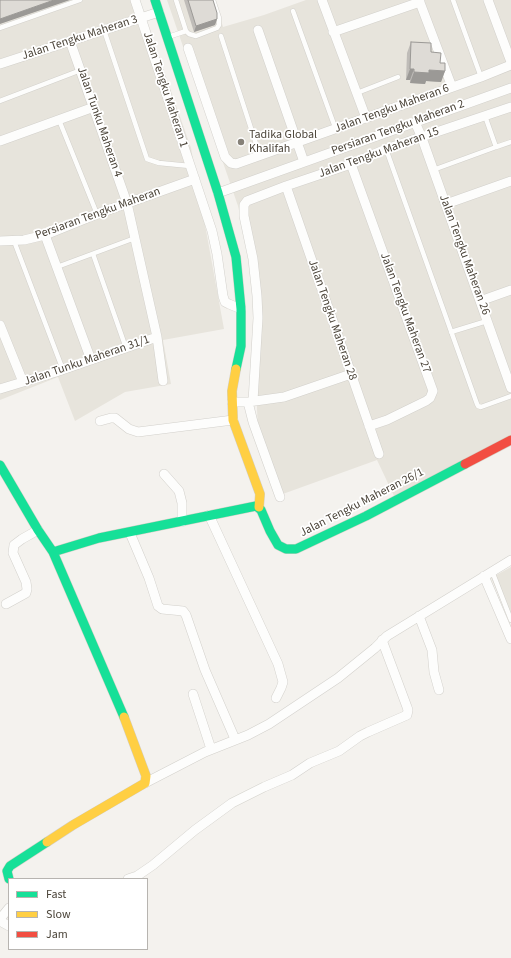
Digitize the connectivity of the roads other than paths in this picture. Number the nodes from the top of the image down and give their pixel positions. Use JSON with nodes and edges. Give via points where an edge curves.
{"nodes":[{"id":1,"x":80,"y":0,"type":"edge"},
{"id":2,"x":136,"y":0,"type":"edge"},
{"id":3,"x":155,"y":0,"type":"edge"},
{"id":4,"x":176,"y":0,"type":"edge"},
{"id":5,"x":213,"y":0,"type":"edge"},
{"id":6,"x":322,"y":0,"type":"edge"},
{"id":7,"x":454,"y":0,"type":"edge"},
{"id":8,"x":488,"y":0,"type":"edge"},
{"id":9,"x":420,"y":1,"type":"edge"},
{"id":10,"x":294,"y":11,"type":"dead end"},
{"id":11,"x":159,"y":12,"type":"junction"},
{"id":12,"x":141,"y":18,"type":"junction"},
{"id":13,"x":0,"y":28,"type":"edge"},
{"id":14,"x":104,"y":30,"type":"junction"},
{"id":15,"x":258,"y":30,"type":"dead end"},
{"id":16,"x":186,"y":31,"type":"junction"},
{"id":17,"x":333,"y":32,"type":"junction"},
{"id":18,"x":168,"y":36,"type":"junction"},
{"id":19,"x":221,"y":36,"type":"dead end"},
{"id":20,"x":70,"y":40,"type":"junction"},
{"id":21,"x":188,"y":48,"type":"dead end"},
{"id":22,"x":511,"y":62,"type":"edge"},
{"id":23,"x":0,"y":64,"type":"edge"},
{"id":24,"x":511,"y":65,"type":"edge"},
{"id":25,"x":81,"y":70,"type":"junction"},
{"id":26,"x":398,"y":77,"type":"dead end"},
{"id":27,"x":481,"y":77,"type":"junction"},
{"id":28,"x":452,"y":87,"type":"junction"},
{"id":29,"x":511,"y":88,"type":"edge"},
{"id":30,"x":357,"y":94,"type":"junction"},
{"id":31,"x":0,"y":101,"type":"edge"},
{"id":32,"x":94,"y":107,"type":"junction"},
{"id":33,"x":511,"y":107,"type":"edge"},
{"id":34,"x":486,"y":116,"type":"junction"},
{"id":35,"x":366,"y":118,"type":"junction"},
{"id":36,"x":59,"y":120,"type":"junction"},
{"id":37,"x":415,"y":122,"type":"junction"},
{"id":38,"x":336,"y":130,"type":"junction"},
{"id":39,"x":422,"y":138,"type":"junction"},
{"id":40,"x":0,"y":141,"type":"edge"},
{"id":41,"x":297,"y":142,"type":"junction"},
{"id":42,"x":511,"y":142,"type":"edge"},
{"id":43,"x":496,"y":147,"type":"junction"},
{"id":44,"x":386,"y":149,"type":"junction"},
{"id":45,"x":260,"y":156,"type":"junction"},
{"id":46,"x":304,"y":162,"type":"junction"},
{"id":47,"x":351,"y":164,"type":"junction"},
{"id":48,"x":190,"y":166,"type":"junction"},
{"id":49,"x":433,"y":170,"type":"junction"},
{"id":50,"x":195,"y":180,"type":"junction"},
{"id":51,"x":511,"y":181,"type":"edge"},
{"id":52,"x":286,"y":186,"type":"junction"},
{"id":53,"x":218,"y":192,"type":"junction"},
{"id":54,"x":127,"y":203,"type":"junction"},
{"id":55,"x":446,"y":204,"type":"junction"},
{"id":56,"x":97,"y":214,"type":"junction"},
{"id":57,"x":45,"y":235,"type":"junction"},
{"id":58,"x":135,"y":238,"type":"junction"},
{"id":59,"x":0,"y":241,"type":"edge"},
{"id":60,"x":14,"y":241,"type":"junction"},
{"id":61,"x":93,"y":254,"type":"junction"},
{"id":62,"x":57,"y":267,"type":"junction"},
{"id":63,"x":511,"y":290,"type":"edge"},
{"id":64,"x":480,"y":302,"type":"junction"},
{"id":65,"x":241,"y":310,"type":"junction"},
{"id":66,"x":487,"y":321,"type":"junction"},
{"id":67,"x":0,"y":325,"type":"edge"},
{"id":68,"x":451,"y":332,"type":"junction"},
{"id":69,"x":157,"y":337,"type":"junction"},
{"id":70,"x":126,"y":348,"type":"junction"},
{"id":71,"x":91,"y":360,"type":"junction"},
{"id":72,"x":63,"y":370,"type":"junction"},
{"id":73,"x":351,"y":374,"type":"junction"},
{"id":74,"x":23,"y":382,"type":"junction"},
{"id":75,"x":162,"y":382,"type":"dead end"},
{"id":76,"x":511,"y":388,"type":"edge"},
{"id":77,"x":0,"y":389,"type":"edge"},
{"id":78,"x":511,"y":396,"type":"edge"},
{"id":79,"x":251,"y":401,"type":"junction"},
{"id":80,"x":232,"y":402,"type":"junction"},
{"id":81,"x":233,"y":420,"type":"junction"},
{"id":82,"x":100,"y":421,"type":"dead end"},
{"id":83,"x":369,"y":426,"type":"junction"},
{"id":84,"x":511,"y":440,"type":"edge"},
{"id":85,"x":379,"y":454,"type":"dead end"},
{"id":86,"x":0,"y":465,"type":"edge"},
{"id":87,"x":164,"y":474,"type":"dead end"},
{"id":88,"x":280,"y":497,"type":"dead end"},
{"id":89,"x":259,"y":507,"type":"junction"},
{"id":90,"x":209,"y":515,"type":"junction"},
{"id":91,"x":182,"y":522,"type":"junction"},
{"id":92,"x":38,"y":530,"type":"junction"},
{"id":93,"x":130,"y":533,"type":"junction"},
{"id":94,"x":53,"y":552,"type":"junction"},
{"id":95,"x":511,"y":560,"type":"edge"},
{"id":96,"x":488,"y":573,"type":"junction"},
{"id":97,"x":6,"y":604,"type":"dead end"},
{"id":98,"x":419,"y":616,"type":"junction"},
{"id":99,"x":511,"y":620,"type":"edge"},
{"id":100,"x":511,"y":639,"type":"edge"},
{"id":101,"x":382,"y":640,"type":"junction"},
{"id":102,"x":439,"y":690,"type":"dead end"},
{"id":103,"x":193,"y":694,"type":"dead end"},
{"id":104,"x":276,"y":698,"type":"dead end"},
{"id":105,"x":235,"y":740,"type":"junction"},
{"id":106,"x":212,"y":749,"type":"junction"},
{"id":107,"x":145,"y":783,"type":"junction"},
{"id":108,"x":9,"y":878,"type":"edge"},
{"id":109,"x":131,"y":878,"type":"edge"},
{"id":110,"x":8,"y":909,"type":"edge"},
{"id":111,"x":0,"y":920,"type":"edge"}],
"edges":[{"from":1,"to":13,"type":"lane"},
{"from":2,"to":12,"type":"street","name":"Jalan Tengku Maheran 1"},
{"from":3,"to":11,"type":"street"},
{"from":4,"to":16,"type":"lane"},
{"from":5,"to":16,"type":"lane","via":[[220,21],[217,28],[196,36]]},
{"from":6,"to":17,"type":"street"},
{"from":7,"to":27,"type":"lane"},
{"from":8,"to":22,"type":"street"},
{"from":9,"to":17,"type":"street"},
{"from":9,"to":28,"type":"street"},
{"from":10,"to":38,"type":"lane"},
{"from":11,"to":12,"type":"street","name":"Jalan Tengku Maheran 3"},
{"from":11,"to":18,"type":"street"},
{"from":12,"to":14,"type":"street","name":"Jalan Tengku Maheran 3"},
{"from":12,"to":48,"type":"street","name":"Jalan Tengku Maheran 1"},
{"from":14,"to":20,"type":"street","name":"Jalan Tengku Maheran 3"},
{"from":14,"to":48,"type":"lane","via":[[147,159],[159,163]]},
{"from":15,"to":41,"type":"street"},
{"from":16,"to":18,"type":"lane"},
{"from":17,"to":30,"type":"street"},
{"from":18,"to":53,"type":"street"},
{"from":19,"to":45,"type":"lane"},
{"from":20,"to":23,"type":"street","name":"Jalan Tengku Maheran 3"},
{"from":20,"to":25,"type":"street","name":"Jalan Tunku Maheran 4"},
{"from":21,"to":45,"type":"street","name":"Jalan Tengku Maheran 6","via":[[228,161],[236,164]]},
{"from":24,"to":27,"type":"street","name":"Jalan Tengku Maheran 6"},
{"from":25,"to":31,"type":"lane"},
{"from":25,"to":32,"type":"street","name":"Jalan Tunku Maheran 4"},
{"from":26,"to":30,"type":"lane"},
{"from":27,"to":28,"type":"street","name":"Jalan Tengku Maheran 6"},
{"from":28,"to":35,"type":"street","name":"Jalan Tengku Maheran 6"},
{"from":29,"to":37,"type":"street","name":"Persiaran Tengku Maheran 2"},
{"from":30,"to":35,"type":"street"},
{"from":32,"to":36,"type":"street"},
{"from":32,"to":54,"type":"street","name":"Jalan Tunku Maheran 4"},
{"from":33,"to":34,"type":"street","name":"Jalan Tengku Maheran 15"},
{"from":34,"to":39,"type":"street","name":"Jalan Tengku Maheran 15"},
{"from":34,"to":43,"type":"lane"},
{"from":35,"to":38,"type":"street","name":"Jalan Tengku Maheran 6"},
{"from":36,"to":40,"type":"street"},
{"from":36,"to":56,"type":"lane"},
{"from":37,"to":39,"type":"street","name":"Jalan Tengku Maheran 26"},
{"from":37,"to":46,"type":"street","name":"Persiaran Tengku Maheran 2"},
{"from":38,"to":41,"type":"street","name":"Jalan Tengku Maheran 6"},
{"from":39,"to":44,"type":"street","name":"Jalan Tengku Maheran 15"},
{"from":39,"to":49,"type":"street","name":"Jalan Tengku Maheran 26"},
{"from":41,"to":45,"type":"street","name":"Jalan Tengku Maheran 6"},
{"from":41,"to":46,"type":"street"},
{"from":42,"to":43,"type":"lane"},
{"from":43,"to":49,"type":"lane"},
{"from":44,"to":47,"type":"street","name":"Jalan Tengku Maheran 15"},
{"from":44,"to":68,"type":"lane"},
{"from":46,"to":53,"type":"street","name":"Persiaran Tengku Maheran 2"},
{"from":47,"to":52,"type":"street","name":"Jalan Tengku Maheran 15"},
{"from":47,"to":83,"type":"street","name":"Jalan Tengku Maheran 27","via":[[433,391],[426,401]]},
{"from":48,"to":50,"type":"street","name":"Jalan Tengku Maheran 1"},
{"from":49,"to":55,"type":"street","name":"Jalan Tengku Maheran 26"},
{"from":50,"to":54,"type":"street","name":"Persiaran Tengku Maheran"},
{"from":50,"to":65,"type":"street","name":"Jalan Tengku Maheran 1","via":[[212,231],[224,299]]},
{"from":51,"to":55,"type":"street"},
{"from":52,"to":73,"type":"street","name":"Jalan Tengku Maheran 28"},
{"from":52,"to":79,"type":"street","name":"Jalan Tengku Maheran 15","via":[[247,200],[243,208],[253,259],[258,318]]},
{"from":53,"to":65,"type":"street","via":[[236,257]]},
{"from":54,"to":56,"type":"street","name":"Persiaran Tengku Maheran"},
{"from":54,"to":58,"type":"street","name":"Jalan Tunku Maheran 31/1"},
{"from":55,"to":64,"type":"street","name":"Jalan Tengku Maheran 26"},
{"from":56,"to":57,"type":"street","name":"Persiaran Tengku Maheran"},
{"from":57,"to":60,"type":"street","name":"Persiaran Tengku Maheran"},
{"from":57,"to":62,"type":"street"},
{"from":58,"to":61,"type":"lane"},
{"from":58,"to":69,"type":"street","name":"Jalan Tunku Maheran 31/1"},
{"from":59,"to":60,"type":"street","name":"Persiaran Tengku Maheran"},
{"from":60,"to":72,"type":"lane"},
{"from":61,"to":62,"type":"lane"},
{"from":61,"to":70,"type":"lane"},
{"from":62,"to":71,"type":"street"},
{"from":63,"to":64,"type":"street"},
{"from":64,"to":66,"type":"street","name":"Jalan Tengku Maheran 26"},
{"from":65,"to":80,"type":"street","via":[[241,346]]},
{"from":66,"to":68,"type":"lane"},
{"from":66,"to":76,"type":"street","name":"Jalan Tengku Maheran 26"},
{"from":67,"to":74,"type":"street"},
{"from":68,"to":78,"type":"lane","via":[[478,406],[482,407]]},
{"from":69,"to":70,"type":"street","name":"Jalan Tunku Maheran 31/1"},
{"from":69,"to":75,"type":"street"},
{"from":70,"to":71,"type":"street","name":"Jalan Tunku Maheran 31/1"},
{"from":71,"to":72,"type":"street","name":"Jalan Tunku Maheran 31/1"},
{"from":72,"to":74,"type":"street","name":"Jalan Tunku Maheran 31/1"},
{"from":73,"to":79,"type":"street","via":[[284,397]]},
{"from":73,"to":83,"type":"street","name":"Jalan Tengku Maheran 28"},
{"from":74,"to":77,"type":"street","name":"Jalan Tunku Maheran 31/1"},
{"from":79,"to":80,"type":"street"},
{"from":79,"to":88,"type":"street","via":[[253,422]]},
{"from":80,"to":81,"type":"street"},
{"from":81,"to":82,"type":"street","via":[[138,432],[129,430],[115,418]]},
{"from":81,"to":89,"type":"street","via":[[260,494]]},
{"from":83,"to":85,"type":"street","name":"Jalan Tengku Maheran 28"},
{"from":84,"to":89,"type":"street","name":"Jalan Tengku Maheran 26/1","via":[[366,516],[296,549],[286,549],[278,545]]},
{"from":86,"to":92,"type":"street"},
{"from":87,"to":91,"type":"street","via":[[179,491]]},
{"from":89,"to":90,"type":"street","via":[[251,506]]},
{"from":90,"to":91,"type":"street"},
{"from":90,"to":104,"type":"street","via":[[280,669],[282,682]]},
{"from":91,"to":93,"type":"street"},
{"from":92,"to":94,"type":"street"},
{"from":92,"to":97,"type":"street","via":[[14,545],[13,553],[27,589],[26,593]]},
{"from":93,"to":94,"type":"street","via":[[99,538]]},
{"from":93,"to":105,"type":"street","via":[[158,606],[162,609],[183,611],[186,615],[205,670]]},
{"from":94,"to":107,"type":"street","via":[[122,714],[146,776]]},
{"from":95,"to":96,"type":"street"},
{"from":96,"to":98,"type":"street"},
{"from":96,"to":99,"type":"lane"},
{"from":96,"to":100,"type":"street"},
{"from":98,"to":101,"type":"street"},
{"from":98,"to":102,"type":"street","via":[[432,650]]},
{"from":101,"to":105,"type":"street","via":[[338,678],[268,724]]},
{"from":101,"to":109,"type":"street","via":[[408,710],[407,715],[364,734],[339,752],[310,763],[232,803],[194,830],[154,866]]},
{"from":103,"to":106,"type":"street"},
{"from":105,"to":106,"type":"street"},
{"from":106,"to":107,"type":"street"},
{"from":107,"to":108,"type":"street","via":[[10,866],[7,871]]},
{"from":110,"to":111,"type":"street"}]}
